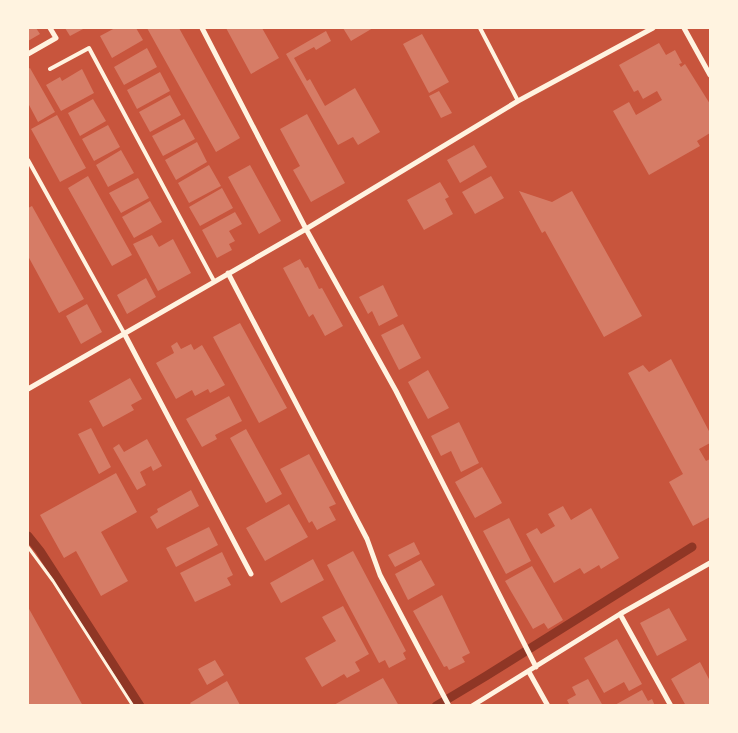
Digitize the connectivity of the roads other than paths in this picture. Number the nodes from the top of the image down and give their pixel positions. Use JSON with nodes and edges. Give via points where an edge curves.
{"nodes":[{"id":1,"x":50,"y":28,"type":"edge"},
{"id":2,"x":202,"y":28,"type":"edge"},
{"id":3,"x":480,"y":28,"type":"edge"},
{"id":4,"x":653,"y":28,"type":"edge"},
{"id":5,"x":684,"y":28,"type":"edge"},
{"id":6,"x":28,"y":54,"type":"edge"},
{"id":7,"x":50,"y":70,"type":"dead end"},
{"id":8,"x":710,"y":74,"type":"edge"},
{"id":9,"x":518,"y":101,"type":"junction"},
{"id":10,"x":28,"y":160,"type":"edge"},
{"id":11,"x":306,"y":229,"type":"junction"},
{"id":12,"x":228,"y":273,"type":"junction"},
{"id":13,"x":214,"y":281,"type":"junction"},
{"id":14,"x":124,"y":333,"type":"junction"},
{"id":15,"x":28,"y":389,"type":"edge"},
{"id":16,"x":710,"y":563,"type":"edge"},
{"id":17,"x":251,"y":574,"type":"dead end"},
{"id":18,"x":620,"y":614,"type":"junction"},
{"id":19,"x":536,"y":666,"type":"junction"},
{"id":20,"x":529,"y":672,"type":"junction"},
{"id":21,"x":476,"y":704,"type":"edge"},
{"id":22,"x":449,"y":706,"type":"edge"},
{"id":23,"x":548,"y":706,"type":"edge"},
{"id":24,"x":671,"y":706,"type":"edge"}],
"edges":[{"from":1,"to":6,"type":"street","via":[[56,38]]},
{"from":2,"to":11,"type":"street"},
{"from":3,"to":9,"type":"lane"},
{"from":4,"to":9,"type":"street"},
{"from":5,"to":8,"type":"street"},
{"from":7,"to":13,"type":"lane","via":[[89,48]]},
{"from":9,"to":11,"type":"street"},
{"from":10,"to":14,"type":"lane"},
{"from":11,"to":12,"type":"street"},
{"from":11,"to":19,"type":"street","via":[[396,391]]},
{"from":12,"to":13,"type":"street"},
{"from":12,"to":22,"type":"street","via":[[367,539],[380,575]]},
{"from":13,"to":14,"type":"street"},
{"from":14,"to":15,"type":"street"},
{"from":14,"to":17,"type":"street"},
{"from":16,"to":18,"type":"street"},
{"from":18,"to":19,"type":"street"},
{"from":18,"to":24,"type":"street"},
{"from":19,"to":20,"type":"street"},
{"from":20,"to":21,"type":"street"},
{"from":20,"to":23,"type":"street"}]}
